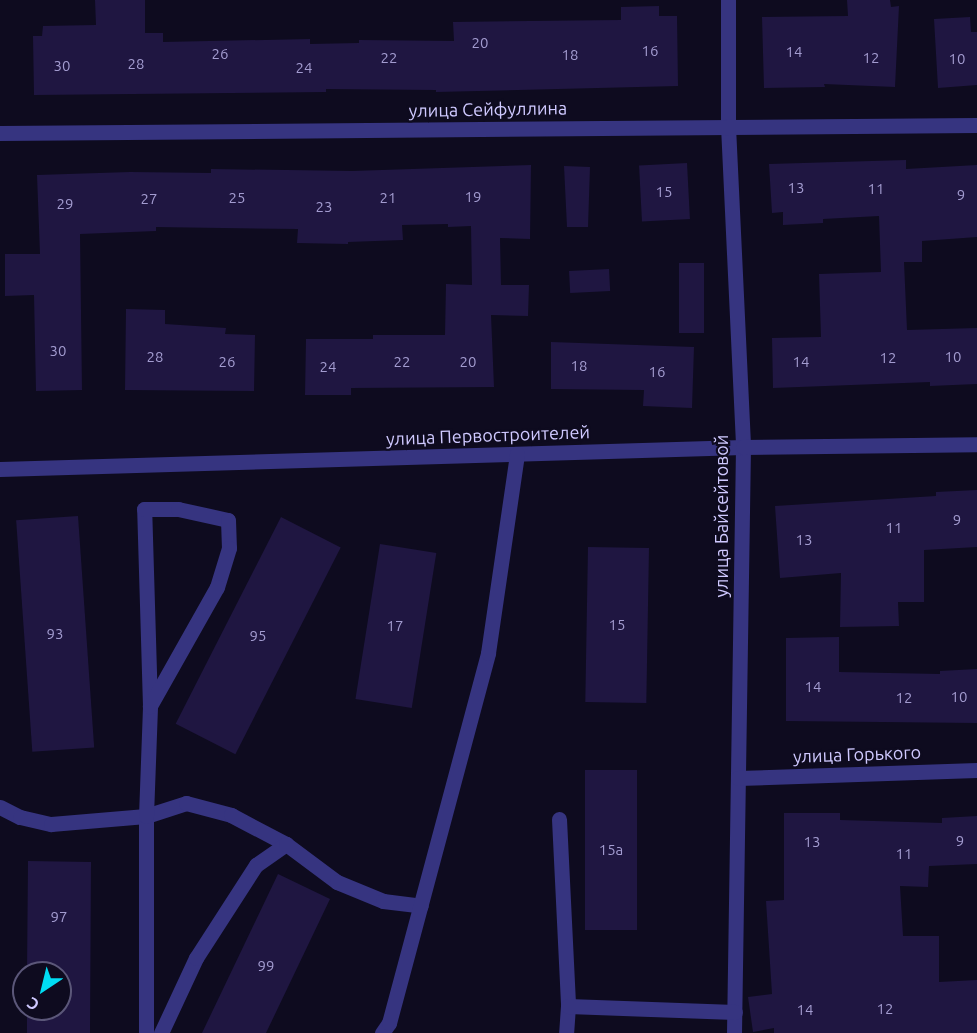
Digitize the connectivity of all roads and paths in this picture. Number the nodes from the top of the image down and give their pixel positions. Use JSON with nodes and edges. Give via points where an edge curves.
{"nodes":[{"id":1,"x":728,"y":0,"type":"edge"},
{"id":2,"x":977,"y":125,"type":"edge"},
{"id":3,"x":728,"y":126,"type":"junction"},
{"id":4,"x":0,"y":133,"type":"edge"},
{"id":5,"x":977,"y":444,"type":"edge"},
{"id":6,"x":742,"y":447,"type":"junction"},
{"id":7,"x":517,"y":454,"type":"junction"},
{"id":8,"x":0,"y":469,"type":"edge"},
{"id":9,"x":150,"y":706,"type":"junction"},
{"id":10,"x":977,"y":770,"type":"edge"},
{"id":11,"x":738,"y":778,"type":"junction"},
{"id":12,"x":0,"y":807,"type":"edge"},
{"id":13,"x":146,"y":816,"type":"junction"},
{"id":14,"x":559,"y":819,"type":"dead end"},
{"id":15,"x":286,"y":844,"type":"junction"},
{"id":16,"x":421,"y":906,"type":"junction"},
{"id":17,"x":568,"y":1006,"type":"junction"},
{"id":18,"x":735,"y":1012,"type":"junction"},
{"id":19,"x":146,"y":1033,"type":"edge"},
{"id":20,"x":161,"y":1033,"type":"edge"},
{"id":21,"x":382,"y":1033,"type":"edge"},
{"id":22,"x":566,"y":1033,"type":"edge"},
{"id":23,"x":734,"y":1033,"type":"edge"}],
"edges":[{"from":1,"to":3,"type":"street","name":"улица Байсейтовой"},
{"from":2,"to":3,"type":"street","name":"улица Сейфуллина"},
{"from":3,"to":4,"type":"street","name":"улица Сейфуллина"},
{"from":3,"to":6,"type":"street","name":"улица Байсейтовой"},
{"from":5,"to":6,"type":"street","name":"улица Первостроителей"},
{"from":6,"to":7,"type":"street","name":"улица Первостроителей"},
{"from":6,"to":11,"type":"street","name":"улица Байсейтовой"},
{"from":7,"to":8,"type":"street","name":"улица Первостроителей"},
{"from":7,"to":16,"type":"street","via":[[488,653]]},
{"from":9,"to":9,"type":"street","via":[[144,509],[178,509],[228,520],[229,548],[217,586]]},
{"from":9,"to":13,"type":"street"},
{"from":10,"to":11,"type":"street","name":"улица Горького"},
{"from":11,"to":18,"type":"street","name":"улица Байсейтовой"},
{"from":12,"to":13,"type":"street","via":[[20,817],[51,824]]},
{"from":13,"to":15,"type":"street","via":[[186,803],[231,815]]},
{"from":13,"to":19,"type":"street"},
{"from":14,"to":17,"type":"street"},
{"from":15,"to":16,"type":"street","via":[[337,882],[383,902]]},
{"from":15,"to":20,"type":"street","via":[[256,864],[196,958]]},
{"from":16,"to":21,"type":"street","via":[[389,1023]]},
{"from":17,"to":18,"type":"street"},
{"from":17,"to":22,"type":"street"},
{"from":18,"to":23,"type":"street","name":"улица Байсейтовой"}]}
